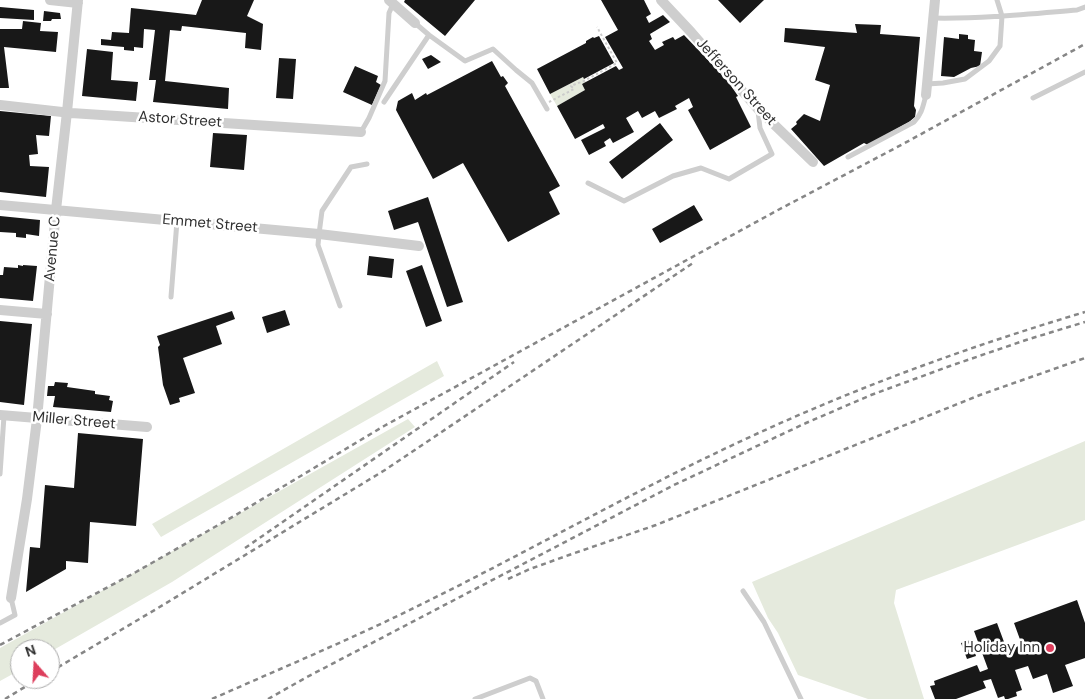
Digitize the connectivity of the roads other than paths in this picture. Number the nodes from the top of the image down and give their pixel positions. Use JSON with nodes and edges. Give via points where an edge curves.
{"nodes":[{"id":1,"x":50,"y":0,"type":"edge"},
{"id":2,"x":661,"y":0,"type":"edge"},
{"id":3,"x":935,"y":0,"type":"edge"},
{"id":4,"x":997,"y":0,"type":"edge"},
{"id":5,"x":78,"y":1,"type":"edge"},
{"id":6,"x":390,"y":1,"type":"edge"},
{"id":7,"x":1085,"y":7,"type":"edge"},
{"id":8,"x":1002,"y":16,"type":"junction"},
{"id":9,"x":932,"y":18,"type":"junction"},
{"id":10,"x":415,"y":24,"type":"joint"},
{"id":11,"x":428,"y":36,"type":"junction"},
{"id":12,"x":1085,"y":72,"type":"edge"},
{"id":13,"x":927,"y":84,"type":"junction"},
{"id":14,"x":926,"y":95,"type":"joint"},
{"id":15,"x":1033,"y":98,"type":"dead end"},
{"id":16,"x":384,"y":102,"type":"dead end"},
{"id":17,"x":0,"y":105,"type":"edge"},
{"id":18,"x":546,"y":107,"type":"road end"},
{"id":19,"x":758,"y":108,"type":"junction"},
{"id":20,"x":67,"y":112,"type":"junction"},
{"id":21,"x":361,"y":132,"type":"joint"},
{"id":22,"x":848,"y":157,"type":"dead end"},
{"id":23,"x":813,"y":162,"type":"dead end"},
{"id":24,"x":367,"y":164,"type":"dead end"},
{"id":25,"x":588,"y":183,"type":"dead end"},
{"id":26,"x":0,"y":205,"type":"edge"},
{"id":27,"x":56,"y":210,"type":"junction"},
{"id":28,"x":177,"y":220,"type":"junction"},
{"id":29,"x":318,"y":234,"type":"junction"},
{"id":30,"x":419,"y":246,"type":"dead end"},
{"id":31,"x":171,"y":297,"type":"dead end"},
{"id":32,"x":340,"y":306,"type":"dead end"},
{"id":33,"x":0,"y":310,"type":"edge"},
{"id":34,"x":47,"y":314,"type":"junction"},
{"id":35,"x":2,"y":415,"type":"edge"},
{"id":36,"x":37,"y":418,"type":"junction"},
{"id":37,"x":147,"y":427,"type":"dead end"},
{"id":38,"x":1,"y":444,"type":"edge"},
{"id":39,"x":0,"y":474,"type":"edge"},
{"id":40,"x":743,"y":590,"type":"dead end"},
{"id":41,"x":11,"y":598,"type":"joint"},
{"id":42,"x":0,"y":624,"type":"edge"},
{"id":43,"x":475,"y":699,"type":"edge"},
{"id":44,"x":543,"y":699,"type":"edge"},
{"id":45,"x":801,"y":699,"type":"edge"}],
"edges":[{"from":1,"to":5,"type":"street"},
{"from":2,"to":19,"type":"street","name":"Jefferson Street"},
{"from":3,"to":9,"type":"street"},
{"from":4,"to":8,"type":"lane"},
{"from":5,"to":20,"type":"street","name":"Avenue C"},
{"from":6,"to":10,"type":"street"},
{"from":6,"to":21,"type":"lane","via":[[385,82]]},
{"from":7,"to":8,"type":"lane"},
{"from":8,"to":9,"type":"lane"},
{"from":8,"to":13,"type":"lane","via":[[1000,46],[989,61],[965,78]]},
{"from":9,"to":13,"type":"street"},
{"from":10,"to":11,"type":"lane"},
{"from":11,"to":16,"type":"lane"},
{"from":11,"to":18,"type":"lane","via":[[465,60],[493,49],[532,83]]},
{"from":12,"to":15,"type":"lane"},
{"from":13,"to":14,"type":"street"},
{"from":14,"to":22,"type":"lane","via":[[922,112],[914,122]]},
{"from":17,"to":20,"type":"street","name":"Astor Street"},
{"from":19,"to":23,"type":"street","name":"Jefferson Street"},
{"from":19,"to":25,"type":"lane","via":[[760,128],[772,154],[729,178],[701,168],[673,176],[624,201]]},
{"from":20,"to":21,"type":"street","name":"Astor Street"},
{"from":20,"to":27,"type":"street","name":"Avenue C"},
{"from":24,"to":29,"type":"lane","via":[[351,167],[322,211]]},
{"from":26,"to":27,"type":"street","name":"Emmet Street"},
{"from":27,"to":28,"type":"street","name":"Emmet Street"},
{"from":27,"to":34,"type":"street","name":"Avenue C"},
{"from":28,"to":29,"type":"street","name":"Emmet Street"},
{"from":28,"to":31,"type":"lane"},
{"from":29,"to":30,"type":"street","name":"Emmet Street"},
{"from":29,"to":32,"type":"lane","via":[[318,245]]},
{"from":33,"to":34,"type":"street"},
{"from":34,"to":36,"type":"street","name":"Avenue C"},
{"from":35,"to":36,"type":"street","name":"Miller Street"},
{"from":35,"to":38,"type":"lane"},
{"from":36,"to":37,"type":"street","name":"Miller Street"},
{"from":36,"to":41,"type":"street","name":"Avenue C"},
{"from":38,"to":39,"type":"lane"},
{"from":40,"to":45,"type":"lane","via":[[764,622]]},
{"from":41,"to":42,"type":"lane","via":[[15,615]]},
{"from":43,"to":44,"type":"lane","via":[[530,678],[536,681]]}]}
